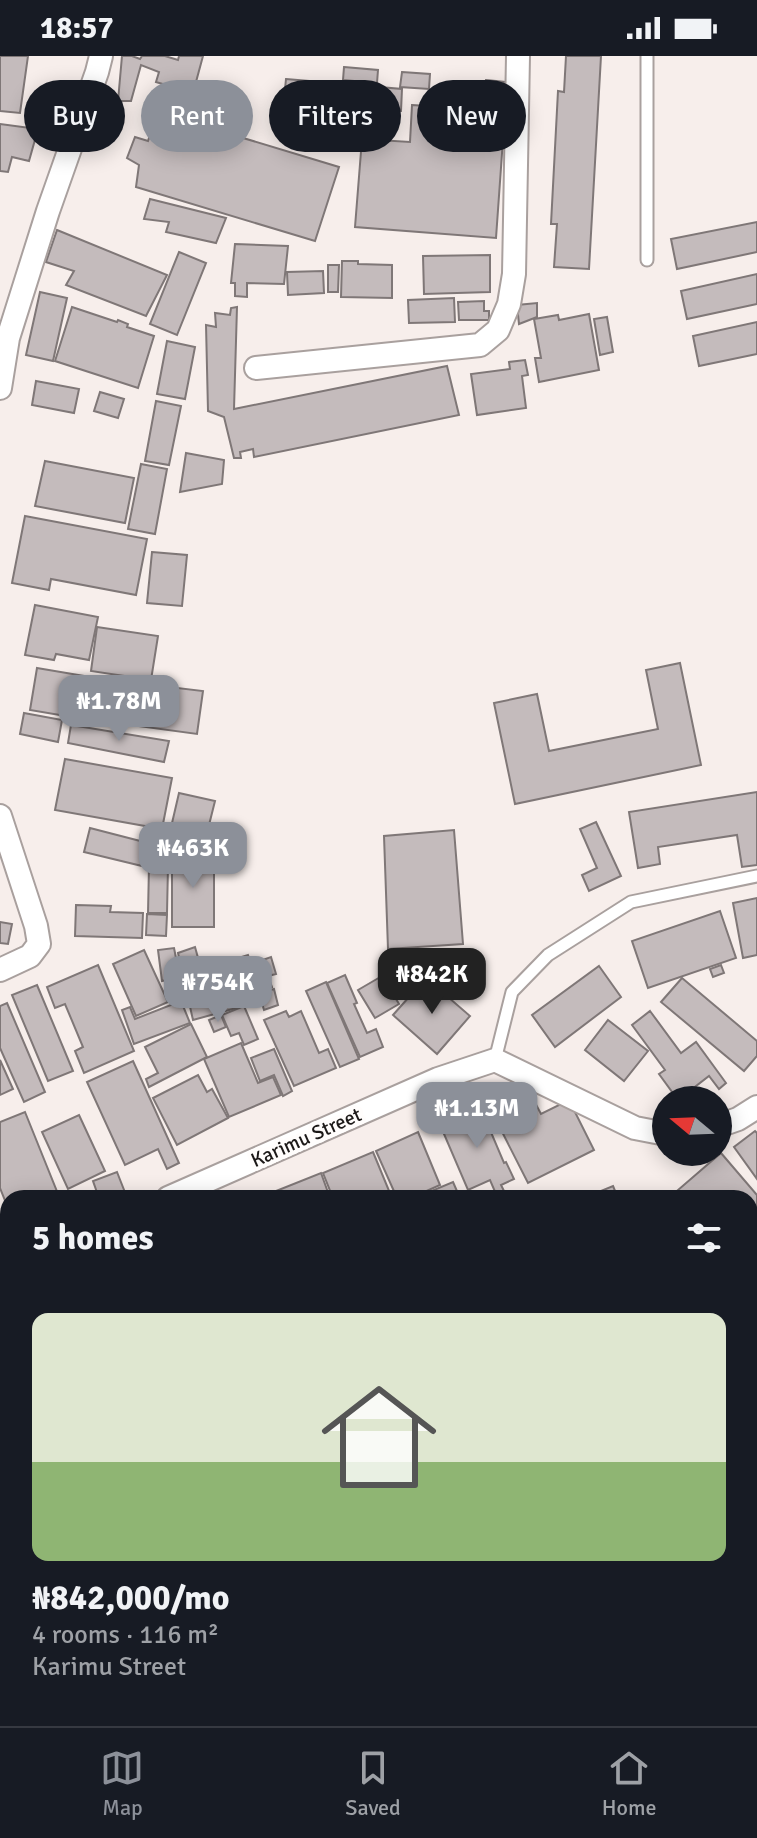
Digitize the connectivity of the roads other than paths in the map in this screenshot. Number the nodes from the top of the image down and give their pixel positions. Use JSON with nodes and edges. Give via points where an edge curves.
{"nodes":[{"id":1,"x":101,"y":56,"type":"edge"},
{"id":2,"x":518,"y":56,"type":"edge"},
{"id":3,"x":647,"y":56,"type":"edge"},
{"id":4,"x":647,"y":260,"type":"dead end"},
{"id":5,"x":256,"y":368,"type":"dead end"},
{"id":6,"x":0,"y":388,"type":"edge"},
{"id":7,"x":0,"y":816,"type":"edge"},
{"id":8,"x":757,"y":876,"type":"edge"},
{"id":9,"x":0,"y":970,"type":"edge"},
{"id":10,"x":495,"y":1060,"type":"junction"},
{"id":11,"x":757,"y":1107,"type":"edge"},
{"id":12,"x":732,"y":1121,"type":"edge"},
{"id":13,"x":652,"y":1131,"type":"edge"},
{"id":14,"x":186,"y":1190,"type":"edge"}],
"edges":[{"from":1,"to":6,"type":"street","via":[[8,338]]},
{"from":2,"to":5,"type":"street","via":[[514,274],[498,330],[480,345]]},
{"from":3,"to":4,"type":"lane"},
{"from":7,"to":9,"type":"street","via":[[39,944],[30,956]]},
{"from":8,"to":10,"type":"lane","via":[[631,902],[548,955],[512,992]]},
{"from":10,"to":13,"type":"street","via":[[635,1128]]},
{"from":10,"to":14,"type":"street","name":"Karimu Street","via":[[438,1079]]},
{"from":11,"to":12,"type":"street"}]}
